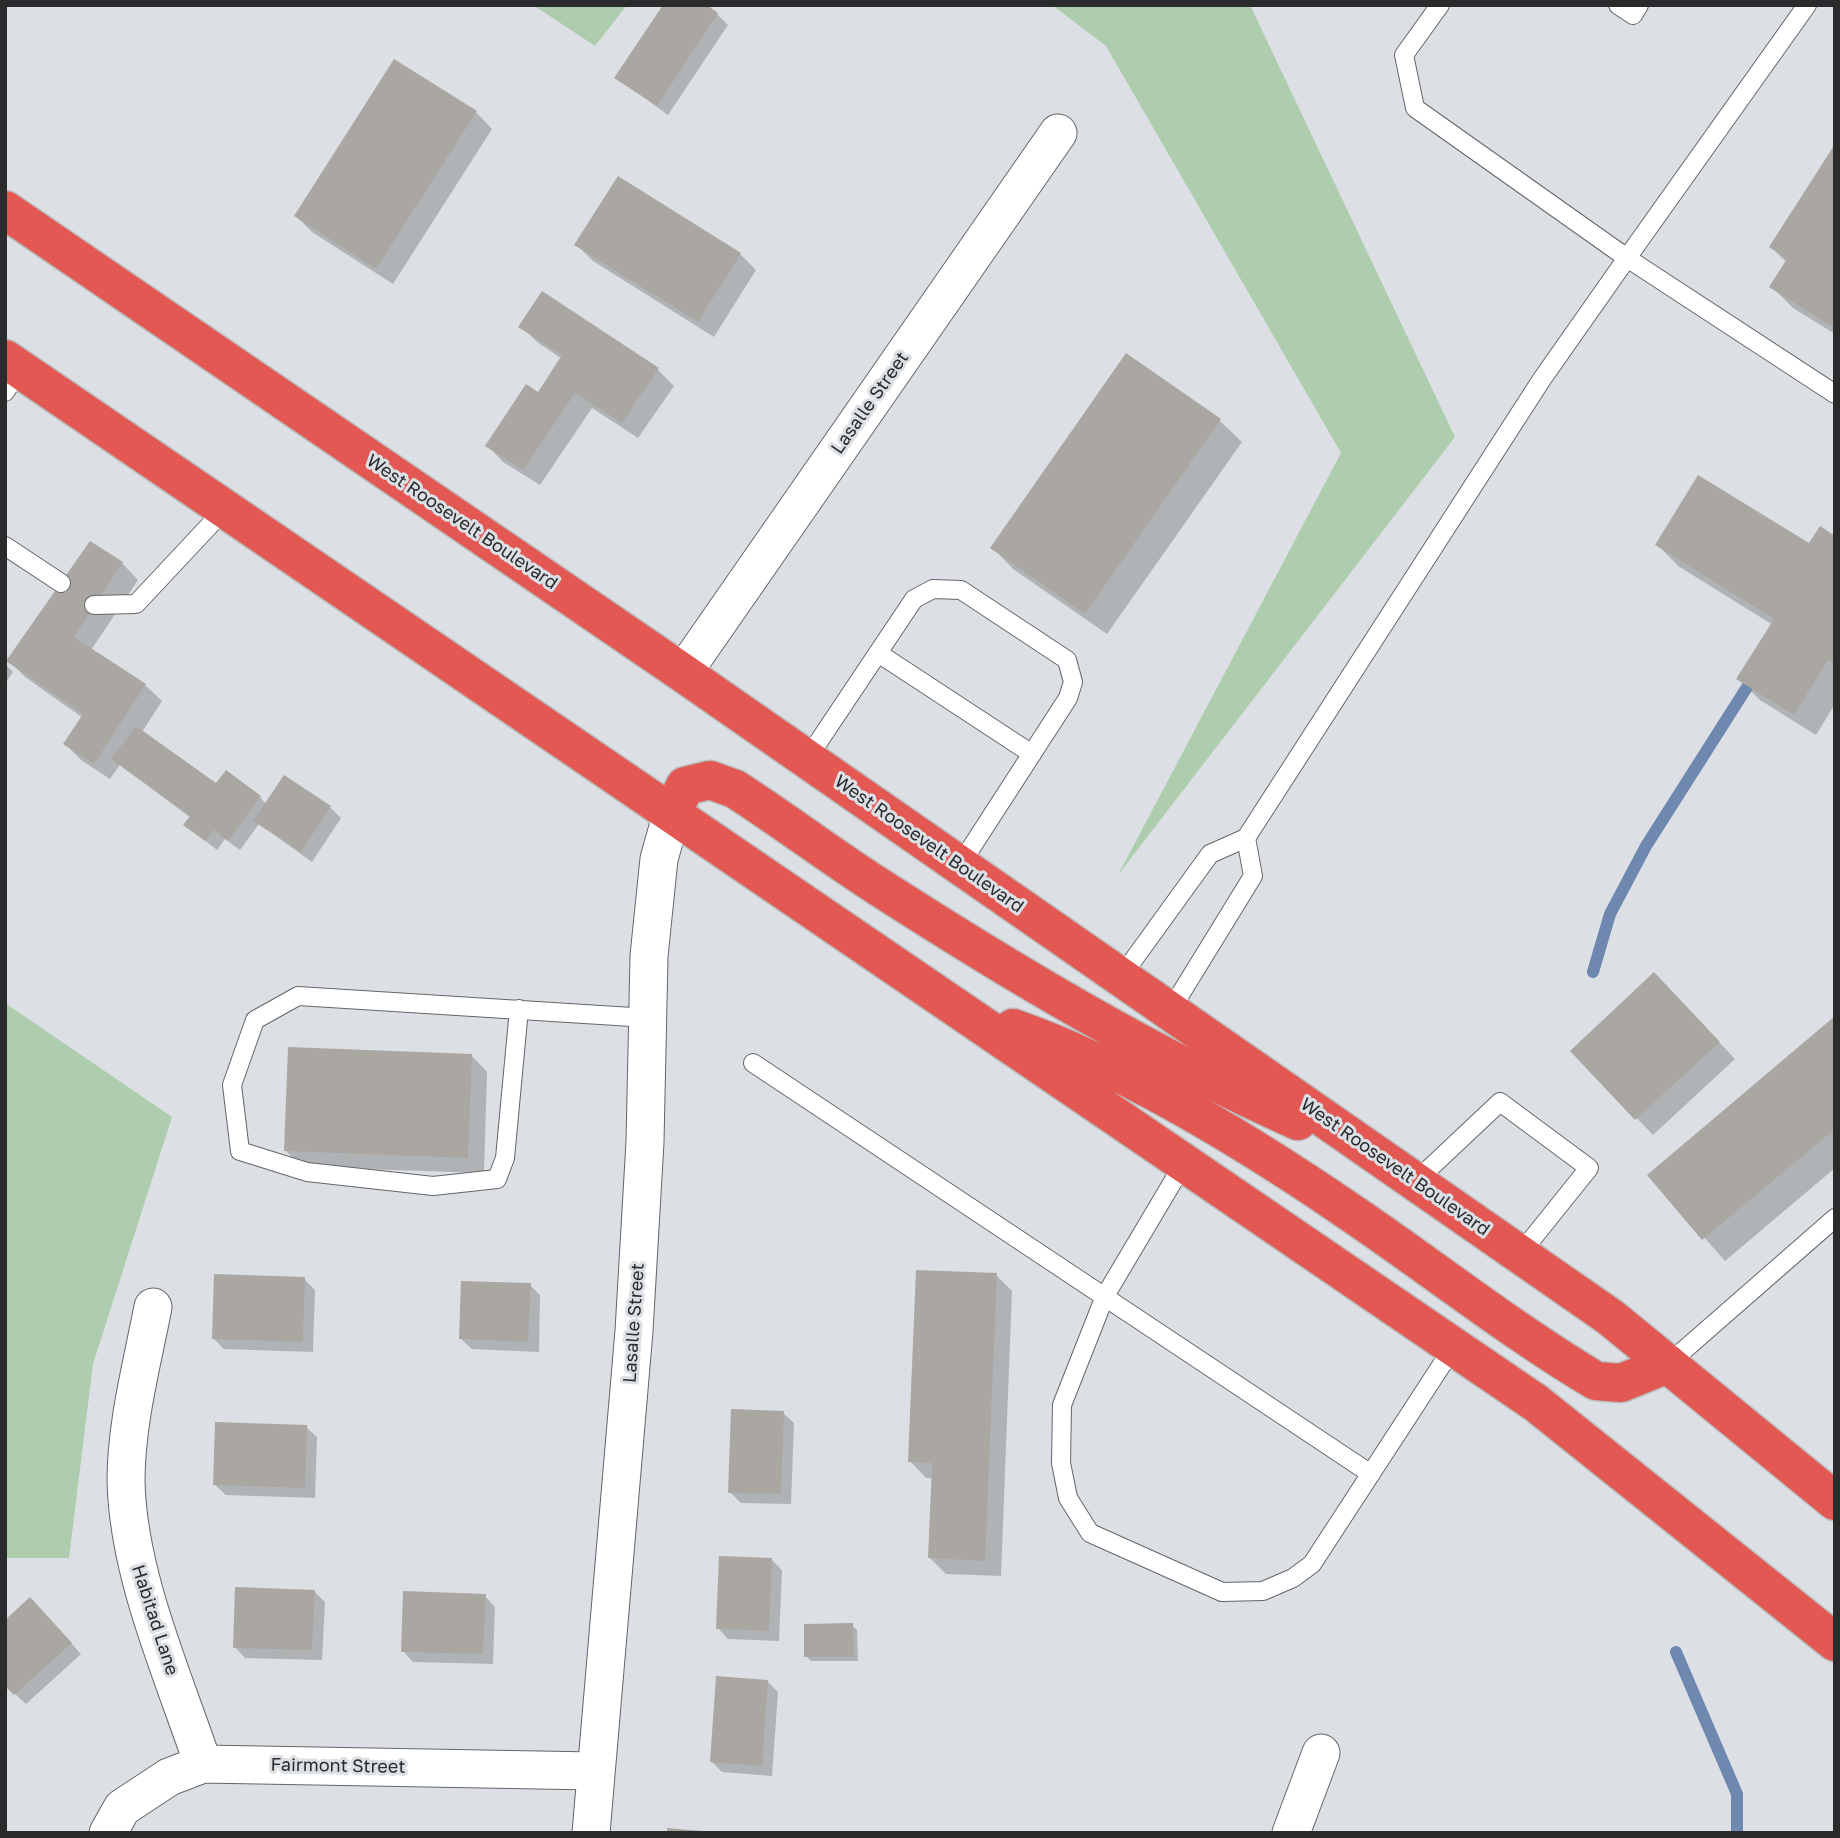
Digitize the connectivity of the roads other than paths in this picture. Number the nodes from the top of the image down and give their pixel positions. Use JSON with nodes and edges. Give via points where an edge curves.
{"nodes":[{"id":1,"x":1440,"y":5,"type":"edge"},
{"id":2,"x":1618,"y":5,"type":"edge"},
{"id":3,"x":1639,"y":5,"type":"edge"},
{"id":4,"x":1807,"y":5,"type":"edge"},
{"id":5,"x":1058,"y":133,"type":"dead end"},
{"id":6,"x":5,"y":210,"type":"edge"},
{"id":7,"x":1627,"y":258,"type":"junction"},
{"id":8,"x":10,"y":373,"type":"edge"},
{"id":9,"x":1835,"y":394,"type":"edge"},
{"id":10,"x":225,"y":509,"type":"junction"},
{"id":11,"x":5,"y":547,"type":"edge"},
{"id":12,"x":61,"y":583,"type":"dead end"},
{"id":13,"x":94,"y":605,"type":"dead end"},
{"id":14,"x":878,"y":653,"type":"junction"},
{"id":15,"x":683,"y":673,"type":"junction"},
{"id":16,"x":1032,"y":754,"type":"junction"},
{"id":17,"x":807,"y":759,"type":"junction"},
{"id":18,"x":672,"y":813,"type":"junction"},
{"id":19,"x":1247,"y":838,"type":"junction"},
{"id":20,"x":961,"y":866,"type":"junction"},
{"id":21,"x":1121,"y":977,"type":"junction"},
{"id":22,"x":955,"y":1007,"type":"junction"},
{"id":23,"x":519,"y":1009,"type":"junction"},
{"id":24,"x":1170,"y":1011,"type":"junction"},
{"id":25,"x":648,"y":1018,"type":"junction"},
{"id":26,"x":753,"y":1063,"type":"dead end"},
{"id":27,"x":1383,"y":1159,"type":"junction"},
{"id":28,"x":1184,"y":1163,"type":"junction"},
{"id":29,"x":1415,"y":1182,"type":"junction"},
{"id":30,"x":1835,"y":1218,"type":"edge"},
{"id":31,"x":1520,"y":1254,"type":"junction"},
{"id":32,"x":1105,"y":1296,"type":"junction"},
{"id":33,"x":153,"y":1307,"type":"dead end"},
{"id":34,"x":1454,"y":1346,"type":"junction"},
{"id":35,"x":1668,"y":1364,"type":"junction"},
{"id":36,"x":1371,"y":1474,"type":"junction"},
{"id":37,"x":1835,"y":1501,"type":"edge"},
{"id":38,"x":1835,"y":1642,"type":"edge"},
{"id":39,"x":1321,"y":1753,"type":"dead end"},
{"id":40,"x":203,"y":1764,"type":"junction"},
{"id":41,"x":595,"y":1771,"type":"junction"},
{"id":42,"x":108,"y":1833,"type":"edge"},
{"id":43,"x":591,"y":1833,"type":"edge"},
{"id":44,"x":1291,"y":1833,"type":"edge"}],
"edges":[{"from":1,"to":7,"type":"lane","via":[[1404,55],[1415,108]]},
{"from":2,"to":3,"type":"lane","via":[[1633,15]]},
{"from":4,"to":7,"type":"lane"},
{"from":5,"to":15,"type":"street","name":"Lasalle Street"},
{"from":6,"to":15,"type":"highway","name":"West Roosevelt Boulevard"},
{"from":7,"to":9,"type":"lane"},
{"from":7,"to":19,"type":"lane","via":[[1542,379]]},
{"from":8,"to":10,"type":"highway"},
{"from":10,"to":13,"type":"lane","via":[[135,604]]},
{"from":10,"to":18,"type":"highway"},
{"from":11,"to":12,"type":"lane"},
{"from":14,"to":16,"type":"lane"},
{"from":14,"to":16,"type":"lane","via":[[914,599],[933,589],[961,590],[1067,660],[1073,681],[1068,698]]},
{"from":14,"to":17,"type":"lane"},
{"from":15,"to":17,"type":"highway","name":"West Roosevelt Boulevard"},
{"from":16,"to":20,"type":"lane"},
{"from":17,"to":20,"type":"highway","name":"West Roosevelt Boulevard"},
{"from":18,"to":22,"type":"highway"},
{"from":18,"to":25,"type":"street","name":"Lasalle Street","via":[[659,859]]},
{"from":18,"to":27,"type":"highway","via":[[685,786],[710,780],[735,789],[875,884],[1058,997],[1227,1089]]},
{"from":19,"to":21,"type":"lane","via":[[1210,854]]},
{"from":19,"to":24,"type":"lane","via":[[1253,876]]},
{"from":20,"to":21,"type":"highway","name":"West Roosevelt Boulevard"},
{"from":21,"to":24,"type":"highway","name":"West Roosevelt Boulevard"},
{"from":22,"to":28,"type":"highway"},
{"from":22,"to":35,"type":"highway","via":[[1043,1038],[1202,1120],[1345,1209],[1596,1381],[1621,1383]]},
{"from":23,"to":23,"type":"lane","via":[[298,996],[255,1020],[232,1085],[240,1151],[307,1172],[433,1186],[497,1179],[505,1158]]},
{"from":23,"to":25,"type":"lane"},
{"from":24,"to":27,"type":"highway","name":"West Roosevelt Boulevard"},
{"from":25,"to":41,"type":"street","name":"Lasalle Street","via":[[634,1331]]},
{"from":26,"to":32,"type":"lane"},
{"from":27,"to":29,"type":"highway","name":"West Roosevelt Boulevard"},
{"from":28,"to":32,"type":"lane"},
{"from":28,"to":34,"type":"highway"},
{"from":29,"to":31,"type":"highway","name":"West Roosevelt Boulevard"},
{"from":29,"to":31,"type":"lane","via":[[1500,1102],[1589,1168]]},
{"from":30,"to":35,"type":"lane"},
{"from":31,"to":35,"type":"highway","name":"West Roosevelt Boulevard","via":[[1611,1317]]},
{"from":32,"to":36,"type":"lane"},
{"from":32,"to":36,"type":"lane","via":[[1062,1405],[1061,1463],[1068,1498],[1090,1533],[1222,1592],[1263,1591],[1312,1564]]},
{"from":33,"to":40,"type":"street","name":"Habitad Lane","via":[[130,1428],[128,1495],[135,1561]]},
{"from":34,"to":36,"type":"lane"},
{"from":34,"to":38,"type":"highway","via":[[1536,1403]]},
{"from":35,"to":37,"type":"highway","name":"West Roosevelt Boulevard"},
{"from":39,"to":44,"type":"street"},
{"from":40,"to":41,"type":"street","name":"Fairmont Street"},
{"from":40,"to":42,"type":"street","name":"Fairmont Street","via":[[169,1777],[121,1808]]},
{"from":41,"to":43,"type":"street","name":"Lasalle Street"}]}
